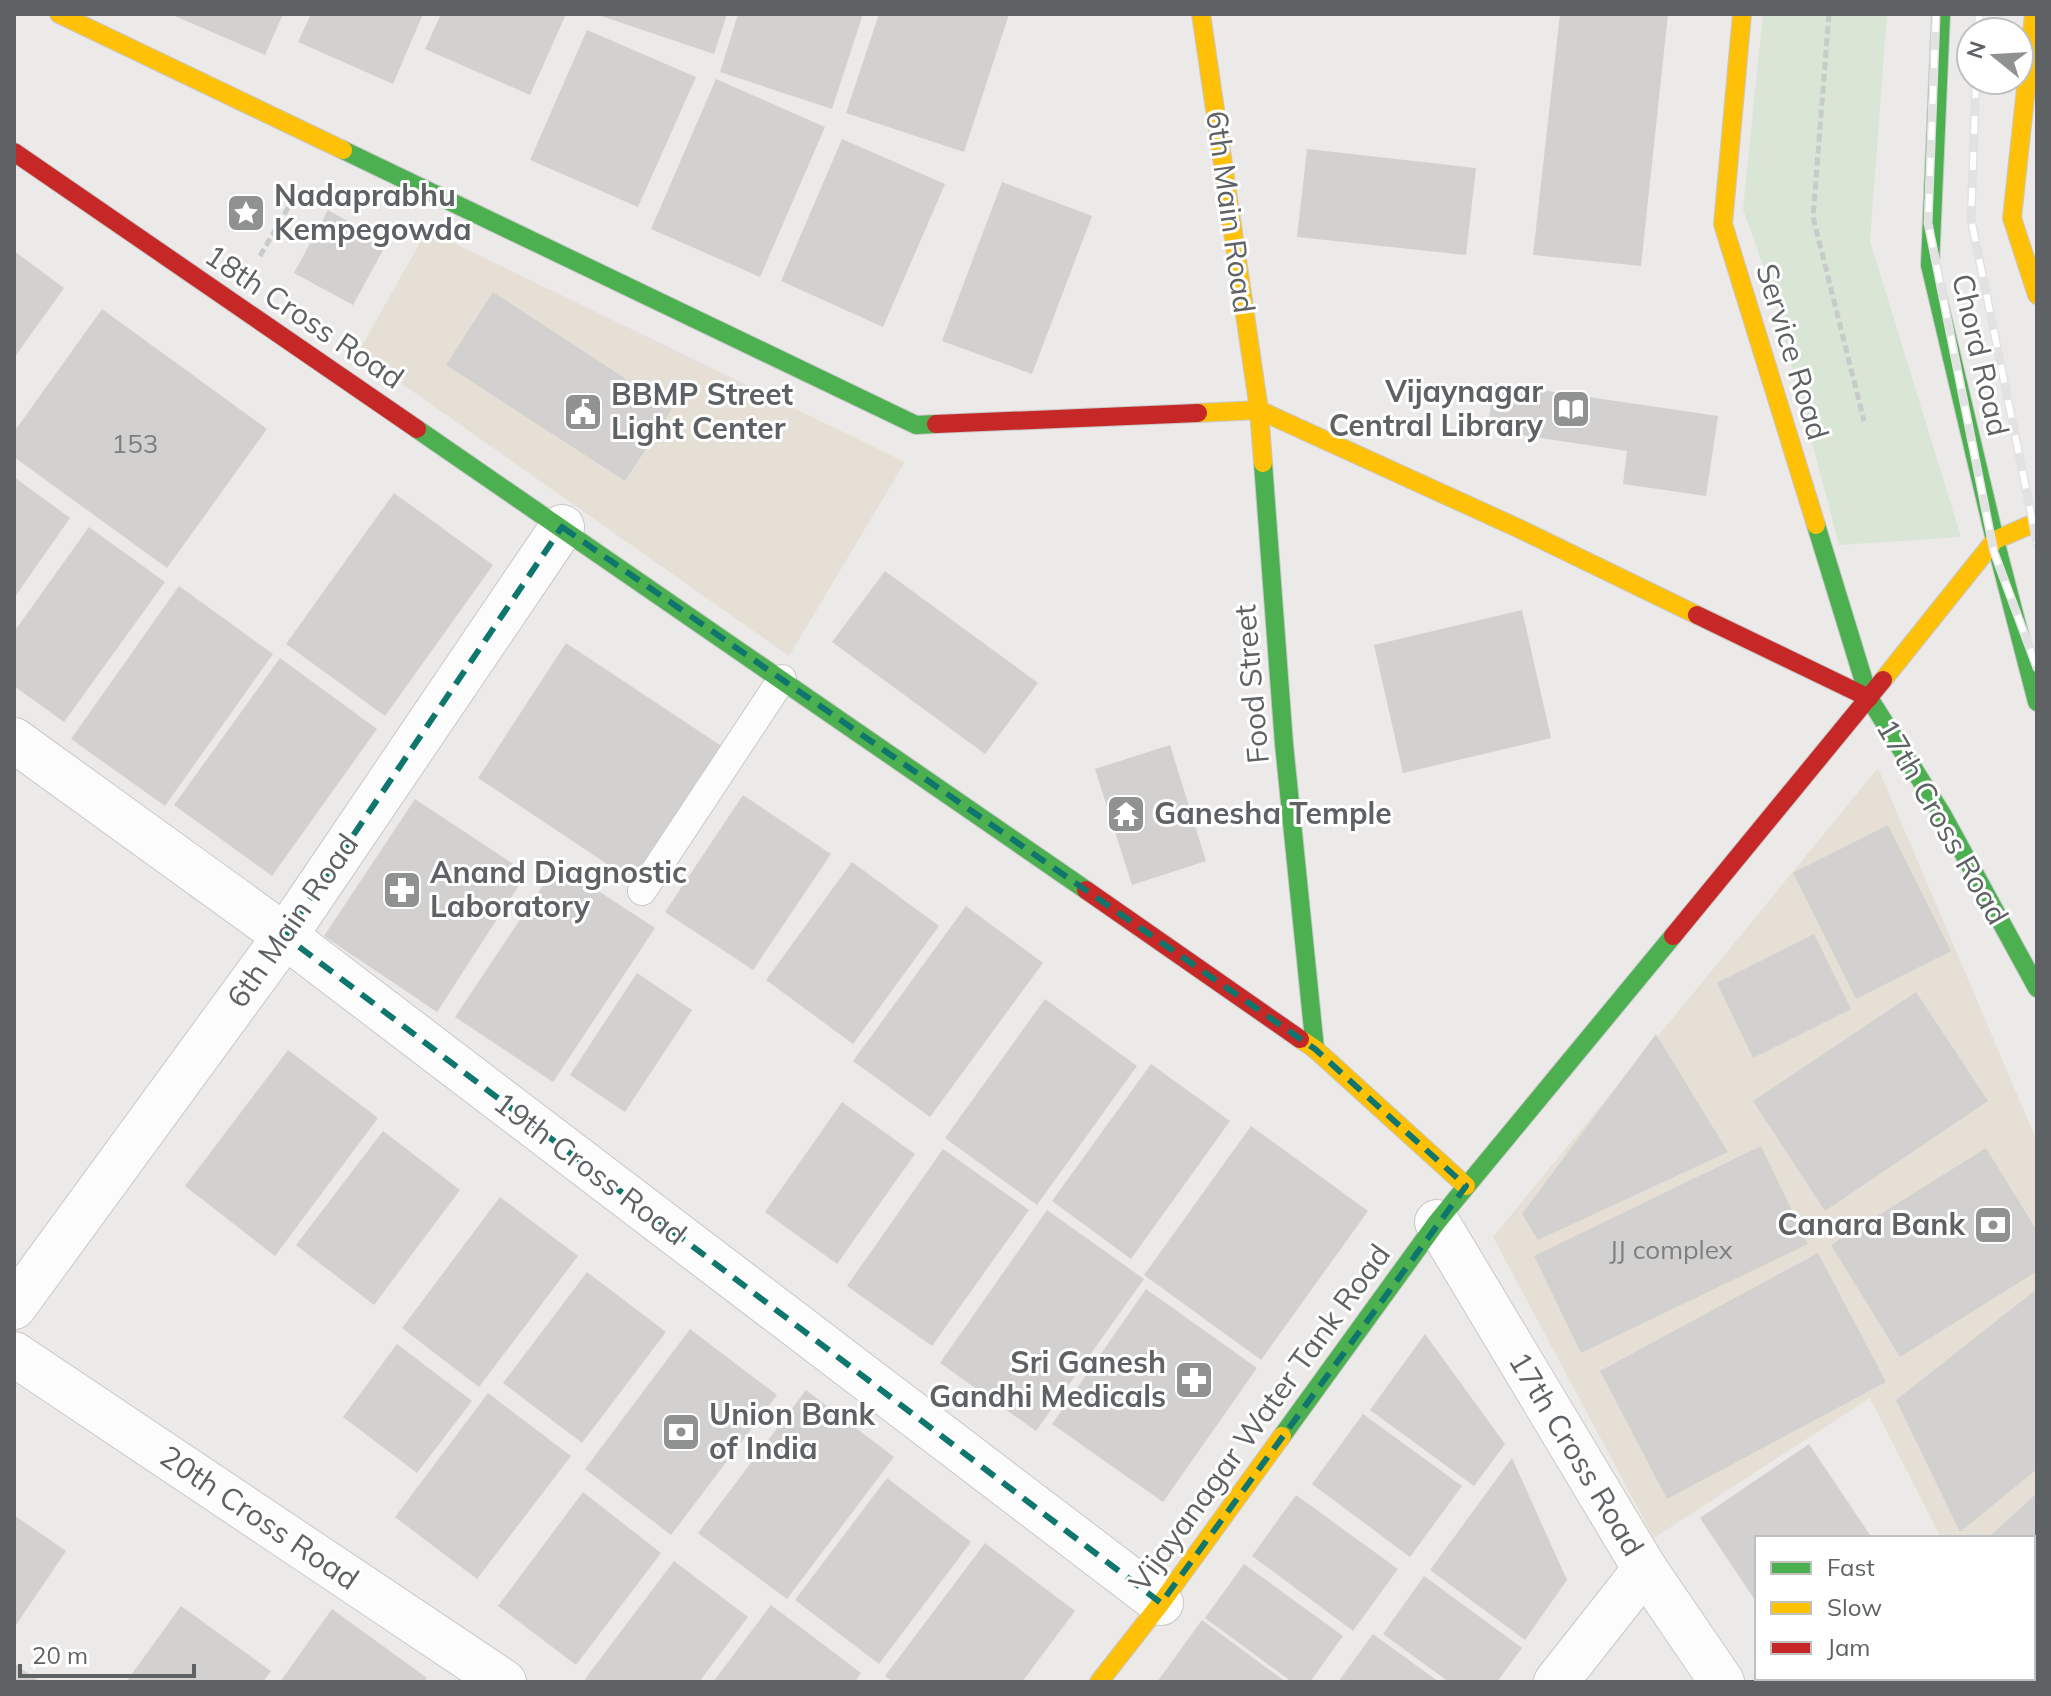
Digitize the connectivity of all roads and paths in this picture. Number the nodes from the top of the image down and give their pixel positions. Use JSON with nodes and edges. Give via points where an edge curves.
{"nodes":[{"id":1,"x":59,"y":14,"type":"edge"},
{"id":2,"x":1201,"y":14,"type":"edge"},
{"id":3,"x":1742,"y":14,"type":"edge"},
{"id":4,"x":1829,"y":14,"type":"edge"},
{"id":5,"x":1941,"y":14,"type":"edge"},
{"id":6,"x":2034,"y":14,"type":"edge"},
{"id":7,"x":14,"y":152,"type":"edge"},
{"id":8,"x":300,"y":188,"type":"dead end"},
{"id":9,"x":261,"y":253,"type":"dead end"},
{"id":10,"x":2037,"y":295,"type":"edge"},
{"id":11,"x":1259,"y":410,"type":"junction"},
{"id":12,"x":1864,"y":421,"type":"dead end"},
{"id":13,"x":2037,"y":522,"type":"edge"},
{"id":14,"x":562,"y":527,"type":"junction"},
{"id":15,"x":1995,"y":540,"type":"junction"},
{"id":16,"x":782,"y":679,"type":"junction"},
{"id":17,"x":1869,"y":698,"type":"junction"},
{"id":18,"x":2037,"y":702,"type":"edge"},
{"id":19,"x":14,"y":740,"type":"edge"},
{"id":20,"x":642,"y":891,"type":"dead end"},
{"id":21,"x":285,"y":936,"type":"junction"},
{"id":22,"x":2037,"y":988,"type":"edge"},
{"id":23,"x":1315,"y":1049,"type":"junction"},
{"id":24,"x":1466,"y":1186,"type":"junction"},
{"id":25,"x":1437,"y":1222,"type":"junction"},
{"id":26,"x":14,"y":1307,"type":"edge"},
{"id":27,"x":14,"y":1354,"type":"edge"},
{"id":28,"x":1645,"y":1569,"type":"junction"},
{"id":29,"x":1161,"y":1603,"type":"junction"},
{"id":30,"x":504,"y":1682,"type":"edge"},
{"id":31,"x":1099,"y":1682,"type":"edge"},
{"id":32,"x":1556,"y":1682,"type":"edge"},
{"id":33,"x":1722,"y":1682,"type":"edge"}],
"edges":[{"from":1,"to":11,"type":"main road","via":[[916,425]]},
{"from":2,"to":11,"type":"main road","name":"6th Main Road"},
{"from":3,"to":17,"type":"main road","name":"Service Road","via":[[1723,224]]},
{"from":4,"to":12,"type":"path","via":[[1813,217]]},
{"from":5,"to":15,"type":"main road","name":"Chord Road","via":[[1930,265]]},
{"from":6,"to":10,"type":"main road","via":[[2012,218]]},
{"from":7,"to":14,"type":"main road","name":"18th Cross Road"},
{"from":8,"to":9,"type":"path"},
{"from":11,"to":17,"type":"main road"},
{"from":11,"to":23,"type":"main road","name":"Food Street","via":[[1284,744]]},
{"from":13,"to":15,"type":"main road"},
{"from":14,"to":16,"type":"main road","name":"18th Cross Road"},
{"from":14,"to":21,"type":"street","name":"6th Main Road"},
{"from":15,"to":17,"type":"main road","name":"Vijayanagar Water Tank Road"},
{"from":15,"to":18,"type":"main road","name":"Chord Road"},
{"from":16,"to":20,"type":"lane"},
{"from":16,"to":23,"type":"main road","name":"18th Cross Road"},
{"from":17,"to":22,"type":"main road","name":"17th Cross Road","via":[[1942,814]]},
{"from":17,"to":24,"type":"main road","name":"Vijayanagar Water Tank Road"},
{"from":19,"to":21,"type":"street","name":"19th Cross Road"},
{"from":21,"to":26,"type":"street","name":"6th Main Road"},
{"from":21,"to":29,"type":"street","name":"19th Cross Road"},
{"from":23,"to":24,"type":"main road","name":"18th Cross Road"},
{"from":24,"to":25,"type":"main road","name":"Vijayanagar Water Tank Road"},
{"from":25,"to":28,"type":"street","name":"17th Cross Road"},
{"from":25,"to":29,"type":"main road","name":"Vijayanagar Water Tank Road"},
{"from":27,"to":30,"type":"street","name":"20th Cross Road"},
{"from":28,"to":32,"type":"street"},
{"from":28,"to":33,"type":"street","name":"17th Cross Road"},
{"from":29,"to":31,"type":"main road","name":"Vijayanagar Water Tank Road"}]}
